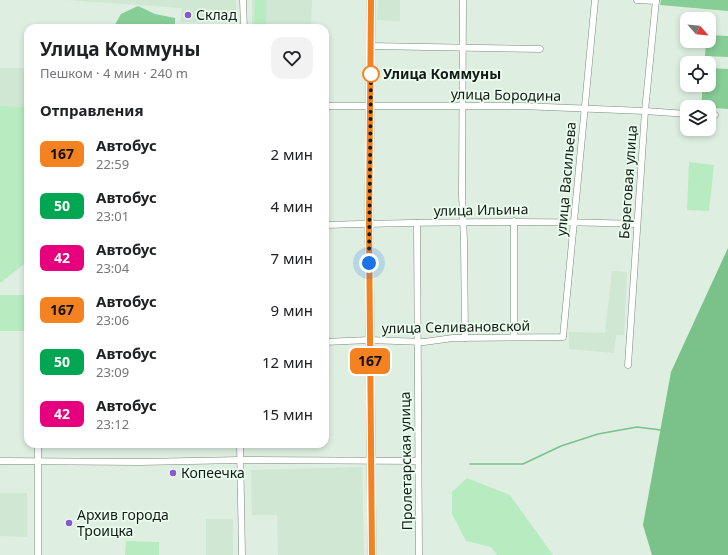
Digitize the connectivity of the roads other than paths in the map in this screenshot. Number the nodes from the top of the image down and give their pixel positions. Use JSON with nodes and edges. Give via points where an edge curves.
{"nodes":[{"id":1,"x":243,"y":0,"type":"edge"},
{"id":2,"x":371,"y":0,"type":"edge"},
{"id":3,"x":463,"y":0,"type":"edge"},
{"id":4,"x":595,"y":0,"type":"edge"},
{"id":5,"x":637,"y":0,"type":"edge"},
{"id":6,"x":656,"y":1,"type":"edge"},
{"id":7,"x":244,"y":24,"type":"edge"},
{"id":8,"x":371,"y":46,"type":"junction"},
{"id":9,"x":463,"y":47,"type":"junction"},
{"id":10,"x":540,"y":49,"type":"dead end"},
{"id":11,"x":370,"y":105,"type":"junction"},
{"id":12,"x":329,"y":106,"type":"edge"},
{"id":13,"x":462,"y":106,"type":"junction"},
{"id":14,"x":585,"y":108,"type":"junction"},
{"id":15,"x":645,"y":111,"type":"junction"},
{"id":16,"x":680,"y":114,"type":"edge"},
{"id":17,"x":463,"y":221,"type":"junction"},
{"id":18,"x":514,"y":221,"type":"junction"},
{"id":19,"x":574,"y":222,"type":"junction"},
{"id":20,"x":417,"y":223,"type":"junction"},
{"id":21,"x":369,"y":224,"type":"junction"},
{"id":22,"x":637,"y":224,"type":"junction"},
{"id":23,"x":329,"y":225,"type":"edge"},
{"id":24,"x":514,"y":337,"type":"junction"},
{"id":25,"x":563,"y":337,"type":"joint"},
{"id":26,"x":464,"y":338,"type":"junction"},
{"id":27,"x":370,"y":340,"type":"junction"},
{"id":28,"x":329,"y":342,"type":"edge"},
{"id":29,"x":417,"y":342,"type":"junction"},
{"id":30,"x":628,"y":365,"type":"dead end"},
{"id":31,"x":38,"y":448,"type":"edge"},
{"id":32,"x":240,"y":448,"type":"edge"},
{"id":33,"x":241,"y":460,"type":"junction"},
{"id":34,"x":0,"y":461,"type":"edge"},
{"id":35,"x":371,"y":461,"type":"junction"},
{"id":36,"x":418,"y":461,"type":"junction"},
{"id":37,"x":38,"y":462,"type":"junction"},
{"id":38,"x":38,"y":555,"type":"edge"},
{"id":39,"x":242,"y":555,"type":"edge"},
{"id":40,"x":372,"y":555,"type":"edge"},
{"id":41,"x":419,"y":555,"type":"edge"}],
"edges":[{"from":1,"to":7,"type":"street"},
{"from":2,"to":8,"type":"street"},
{"from":3,"to":9,"type":"street"},
{"from":4,"to":14,"type":"street","name":"улица Васильева"},
{"from":5,"to":6,"type":"street"},
{"from":6,"to":15,"type":"street","name":"Береговая улица"},
{"from":8,"to":9,"type":"street"},
{"from":8,"to":11,"type":"street"},
{"from":9,"to":10,"type":"street"},
{"from":9,"to":13,"type":"street"},
{"from":11,"to":12,"type":"street","name":"улица Бородина"},
{"from":11,"to":13,"type":"street","name":"улица Бородина"},
{"from":11,"to":21,"type":"street"},
{"from":13,"to":14,"type":"street","name":"улица Бородина"},
{"from":13,"to":17,"type":"street"},
{"from":14,"to":15,"type":"street","name":"улица Бородина"},
{"from":14,"to":19,"type":"street","name":"улица Васильева"},
{"from":15,"to":16,"type":"street","name":"улица Бородина"},
{"from":15,"to":22,"type":"street","name":"Береговая улица"},
{"from":17,"to":18,"type":"street","name":"улица Ильина"},
{"from":17,"to":20,"type":"street","name":"улица Ильина"},
{"from":17,"to":26,"type":"street"},
{"from":18,"to":19,"type":"street","name":"улица Ильина"},
{"from":18,"to":24,"type":"street"},
{"from":19,"to":22,"type":"street","name":"улица Ильина"},
{"from":19,"to":25,"type":"street","name":"улица Васильева"},
{"from":20,"to":21,"type":"street","name":"улица Ильина"},
{"from":20,"to":29,"type":"street","name":"Пролетарская улица"},
{"from":21,"to":23,"type":"street","name":"улица Ильина"},
{"from":21,"to":27,"type":"street"},
{"from":22,"to":30,"type":"street","name":"Береговая улица"},
{"from":24,"to":25,"type":"street","name":"улица Селивановской"},
{"from":24,"to":26,"type":"street","name":"улица Селивановской"},
{"from":26,"to":29,"type":"street","name":"улица Селивановской"},
{"from":27,"to":28,"type":"street","name":"улица Селивановской"},
{"from":27,"to":29,"type":"street","name":"улица Селивановской"},
{"from":27,"to":35,"type":"street"},
{"from":29,"to":36,"type":"street","name":"Пролетарская улица"},
{"from":31,"to":37,"type":"street"},
{"from":32,"to":33,"type":"street"},
{"from":33,"to":35,"type":"street"},
{"from":33,"to":37,"type":"street"},
{"from":33,"to":39,"type":"street"},
{"from":34,"to":37,"type":"street"},
{"from":35,"to":36,"type":"street"},
{"from":35,"to":40,"type":"street"},
{"from":36,"to":41,"type":"street","name":"Пролетарская улица"},
{"from":37,"to":38,"type":"street"}]}
